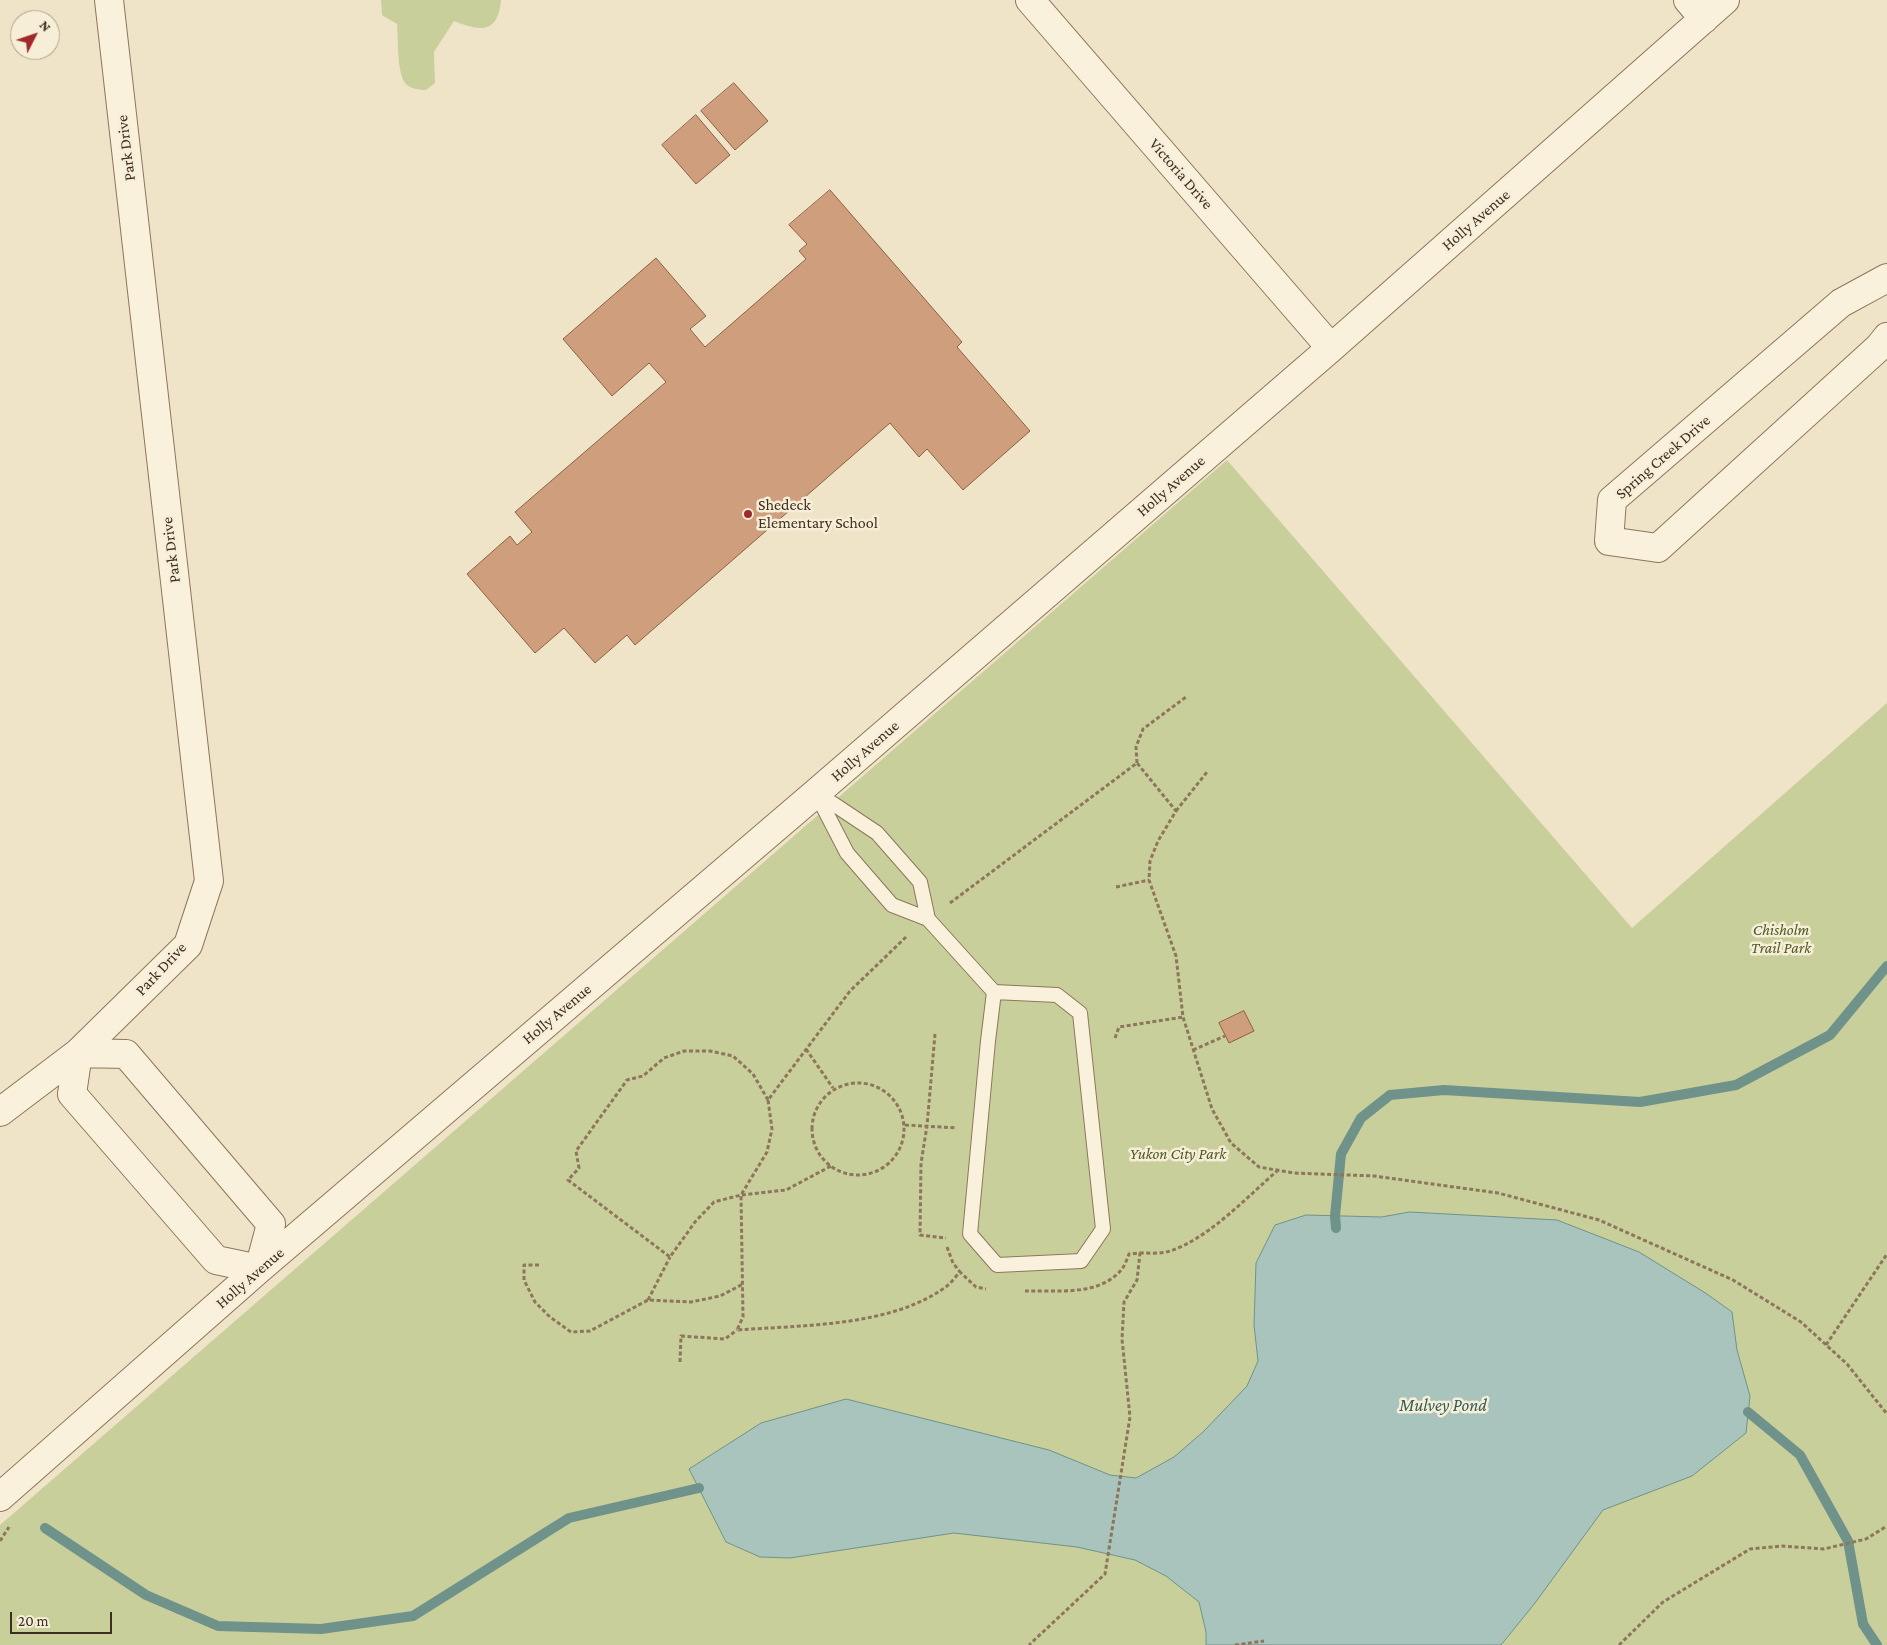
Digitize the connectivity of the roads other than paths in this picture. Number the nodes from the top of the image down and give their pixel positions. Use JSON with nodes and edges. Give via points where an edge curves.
{"nodes":[{"id":1,"x":109,"y":0,"type":"edge"},
{"id":2,"x":1030,"y":0,"type":"edge"},
{"id":3,"x":1726,"y":0,"type":"edge"},
{"id":4,"x":1696,"y":9,"type":"edge"},
{"id":5,"x":1887,"y":278,"type":"edge"},
{"id":6,"x":1887,"y":337,"type":"edge"},
{"id":7,"x":1331,"y":348,"type":"junction"},
{"id":8,"x":816,"y":793,"type":"junction"},
{"id":9,"x":928,"y":919,"type":"junction"},
{"id":10,"x":994,"y":992,"type":"junction"},
{"id":11,"x":78,"y":1053,"type":"junction"},
{"id":12,"x":0,"y":1112,"type":"edge"},
{"id":13,"x":260,"y":1269,"type":"junction"},
{"id":14,"x":0,"y":1497,"type":"edge"}],
"edges":[{"from":1,"to":11,"type":"street","name":"Park Drive","via":[[209,881],[188,945]]},
{"from":2,"to":7,"type":"street","name":"Victoria Drive"},
{"from":3,"to":4,"type":"street","name":"Holly Avenue"},
{"from":4,"to":7,"type":"street","name":"Holly Avenue"},
{"from":5,"to":6,"type":"street","name":"Spring Creek Drive","via":[[1841,303],[1612,500],[1609,541],[1658,548]]},
{"from":7,"to":8,"type":"street","name":"Holly Avenue"},
{"from":8,"to":9,"type":"lane","via":[[847,853],[892,905]]},
{"from":8,"to":9,"type":"lane","via":[[877,833],[920,882]]},
{"from":8,"to":13,"type":"street","name":"Holly Avenue"},
{"from":9,"to":10,"type":"lane"},
{"from":10,"to":10,"type":"lane","via":[[970,1234],[997,1264],[1081,1261],[1102,1229],[1080,1013],[1057,995]]},
{"from":11,"to":12,"type":"street","name":"Park Drive"},
{"from":11,"to":13,"type":"street","via":[[72,1094],[216,1260]]},
{"from":11,"to":13,"type":"street","via":[[126,1054],[271,1224]]},
{"from":13,"to":14,"type":"street","name":"Holly Avenue"}]}
